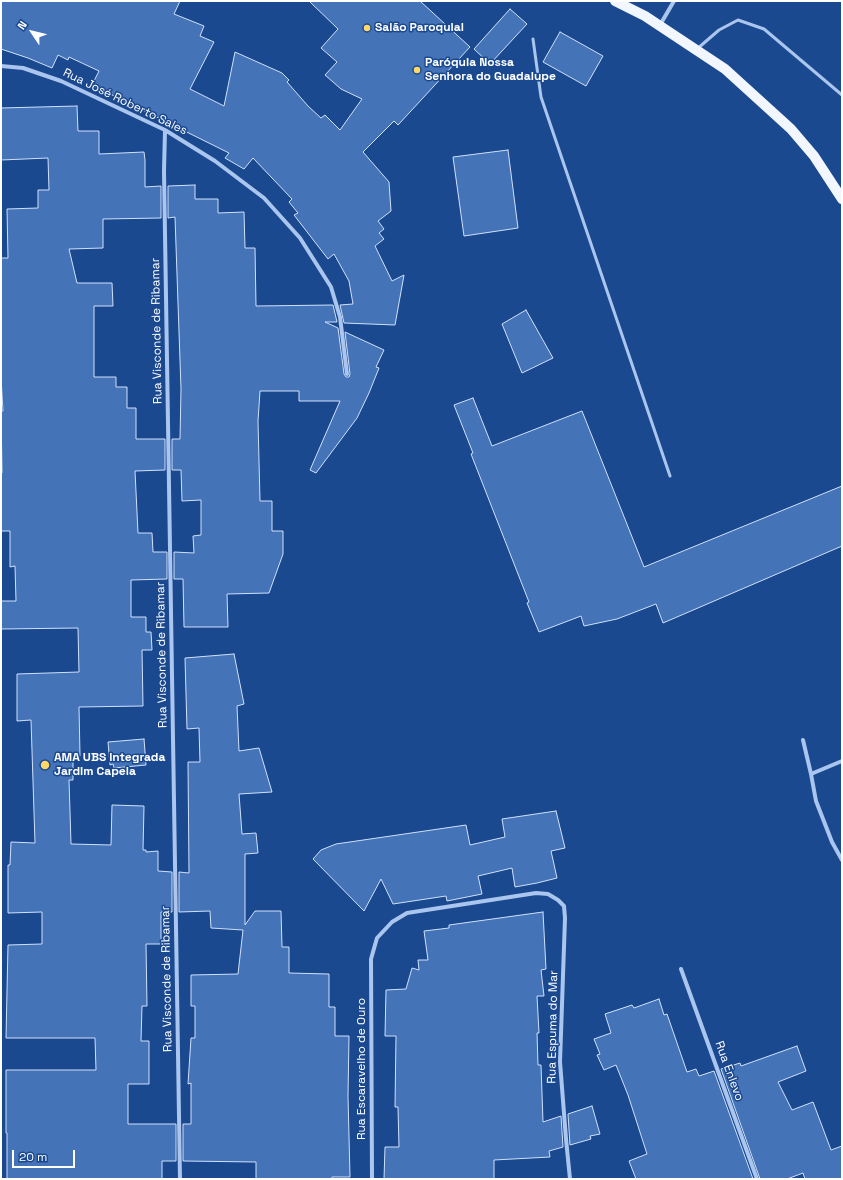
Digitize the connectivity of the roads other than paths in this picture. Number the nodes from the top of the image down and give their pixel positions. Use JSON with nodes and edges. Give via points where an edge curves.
{"nodes":[{"id":1,"x":615,"y":1,"type":"edge"},
{"id":2,"x":674,"y":1,"type":"edge"},
{"id":3,"x":660,"y":26,"type":"junction"},
{"id":4,"x":533,"y":39,"type":"dead end"},
{"id":5,"x":696,"y":50,"type":"junction"},
{"id":6,"x":1,"y":66,"type":"edge"},
{"id":7,"x":842,"y":95,"type":"edge"},
{"id":8,"x":165,"y":130,"type":"junction"},
{"id":9,"x":842,"y":199,"type":"edge"},
{"id":10,"x":347,"y":374,"type":"dead end"},
{"id":11,"x":670,"y":476,"type":"dead end"},
{"id":12,"x":804,"y":740,"type":"dead end"},
{"id":13,"x":842,"y":761,"type":"edge"},
{"id":14,"x":812,"y":774,"type":"junction"},
{"id":15,"x":842,"y":860,"type":"edge"},
{"id":16,"x":536,"y":893,"type":"joint"},
{"id":17,"x":681,"y":969,"type":"dead end"},
{"id":18,"x":180,"y":1179,"type":"edge"},
{"id":19,"x":372,"y":1179,"type":"edge"},
{"id":20,"x":570,"y":1179,"type":"edge"},
{"id":21,"x":757,"y":1179,"type":"edge"}],
"edges":[{"from":1,"to":3,"type":"main road"},
{"from":2,"to":3,"type":"street"},
{"from":3,"to":5,"type":"main road"},
{"from":4,"to":11,"type":"lane","via":[[541,97]]},
{"from":5,"to":7,"type":"lane","via":[[719,30],[738,20],[764,29]]},
{"from":5,"to":9,"type":"main road","via":[[725,69],[791,129],[814,156]]},
{"from":6,"to":8,"type":"street","name":"Rua José Roberto Sales","via":[[23,68],[61,81]]},
{"from":8,"to":10,"type":"street","name":"Rua José Roberto Sales","via":[[215,161],[264,198],[300,238],[331,287],[340,317]]},
{"from":8,"to":18,"type":"street","name":"Rua Visconde de Ribamar"},
{"from":12,"to":14,"type":"street"},
{"from":13,"to":14,"type":"street"},
{"from":14,"to":15,"type":"street","via":[[816,801]]},
{"from":16,"to":19,"type":"street","name":"Rua Escaravelho de Ouro","via":[[407,913],[392,922],[377,938],[371,960]]},
{"from":16,"to":20,"type":"street","name":"Rua Espuma do Mar","via":[[548,894],[564,906],[560,1062]]},
{"from":17,"to":21,"type":"street","name":"Rua Enlevo"}]}
